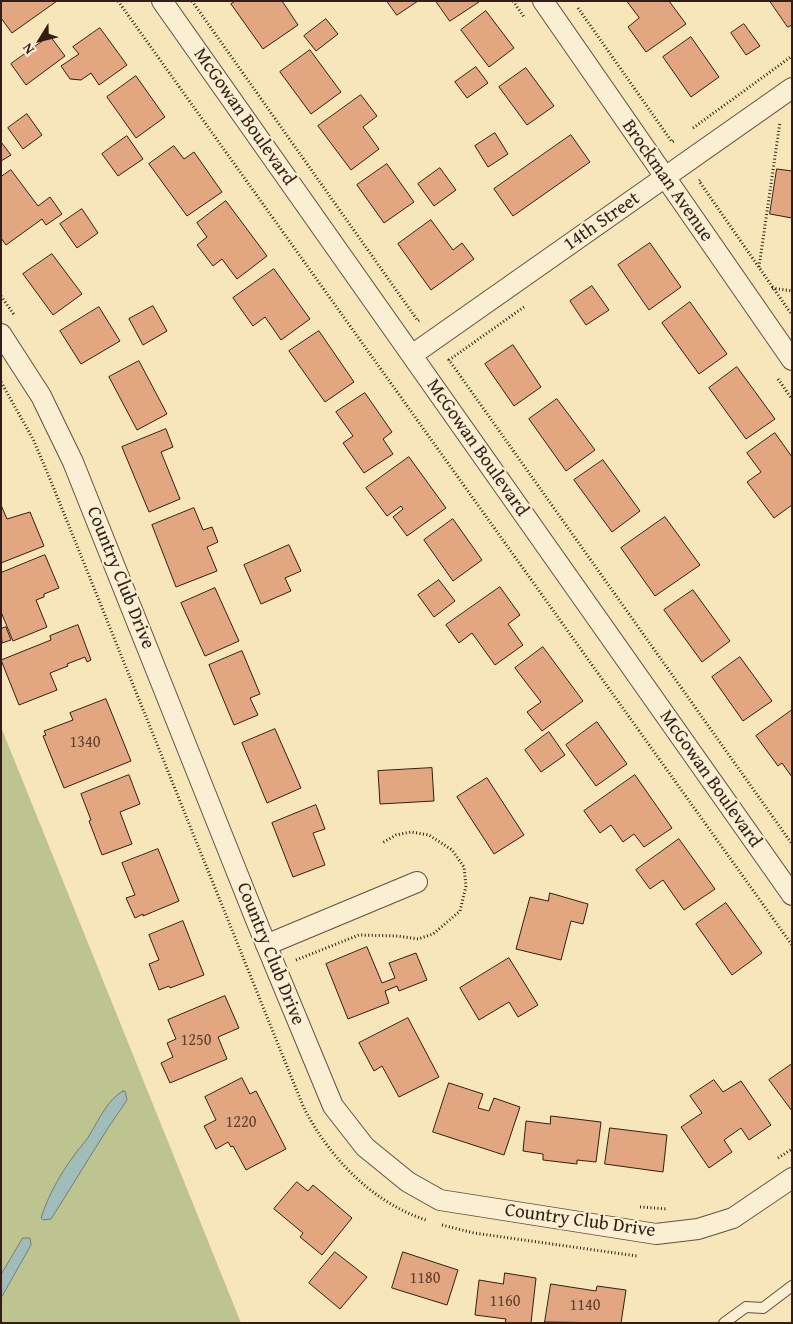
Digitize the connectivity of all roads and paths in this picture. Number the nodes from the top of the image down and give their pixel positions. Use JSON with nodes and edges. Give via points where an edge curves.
{"nodes":[{"id":1,"x":118,"y":1,"type":"edge"},
{"id":2,"x":162,"y":1,"type":"edge"},
{"id":3,"x":192,"y":1,"type":"edge"},
{"id":4,"x":543,"y":1,"type":"edge"},
{"id":5,"x":573,"y":1,"type":"edge"},
{"id":6,"x":792,"y":56,"type":"edge"},
{"id":7,"x":792,"y":88,"type":"edge"},
{"id":8,"x":786,"y":118,"type":"dead end"},
{"id":9,"x":781,"y":122,"type":"junction"},
{"id":10,"x":773,"y":127,"type":"dead end"},
{"id":11,"x":688,"y":131,"type":"dead end"},
{"id":12,"x":680,"y":137,"type":"dead end"},
{"id":13,"x":706,"y":176,"type":"dead end"},
{"id":14,"x":665,"y":178,"type":"junction"},
{"id":15,"x":759,"y":267,"type":"junction"},
{"id":16,"x":738,"y":282,"type":"junction"},
{"id":17,"x":530,"y":302,"type":"dead end"},
{"id":18,"x":426,"y":315,"type":"dead end"},
{"id":19,"x":792,"y":315,"type":"edge"},
{"id":20,"x":1,"y":334,"type":"edge"},
{"id":21,"x":412,"y":355,"type":"junction"},
{"id":22,"x":792,"y":360,"type":"edge"},
{"id":23,"x":775,"y":375,"type":"dead end"},
{"id":24,"x":792,"y":399,"type":"edge"},
{"id":25,"x":382,"y":843,"type":"dead end"},
{"id":26,"x":792,"y":844,"type":"edge"},
{"id":27,"x":417,"y":882,"type":"dead end"},
{"id":28,"x":792,"y":895,"type":"edge"},
{"id":29,"x":266,"y":945,"type":"junction"},
{"id":30,"x":792,"y":945,"type":"edge"},
{"id":31,"x":299,"y":967,"type":"dead end"},
{"id":32,"x":792,"y":1149,"type":"edge"},
{"id":33,"x":776,"y":1160,"type":"dead end"},
{"id":34,"x":792,"y":1178,"type":"edge"},
{"id":35,"x":636,"y":1207,"type":"dead end"},
{"id":36,"x":671,"y":1209,"type":"dead end"},
{"id":37,"x":792,"y":1286,"type":"edge"},
{"id":38,"x":724,"y":1323,"type":"edge"}],
"edges":[{"from":1,"to":30,"type":"path"},
{"from":2,"to":21,"type":"street","name":"McGowan Boulevard"},
{"from":3,"to":18,"type":"path","via":[[418,321]]},
{"from":4,"to":14,"type":"street","name":"Brockman Avenue"},
{"from":5,"to":12,"type":"path","via":[[672,142]]},
{"from":6,"to":11,"type":"path"},
{"from":7,"to":14,"type":"street","name":"14th Street"},
{"from":8,"to":9,"type":"path"},
{"from":9,"to":10,"type":"path"},
{"from":9,"to":15,"type":"path"},
{"from":13,"to":15,"type":"path","via":[[699,181]]},
{"from":14,"to":16,"type":"street","name":"Brockman Avenue"},
{"from":14,"to":21,"type":"street","name":"14th Street"},
{"from":15,"to":16,"type":"path"},
{"from":15,"to":19,"type":"path"},
{"from":16,"to":22,"type":"street","name":"Brockman Avenue"},
{"from":17,"to":26,"type":"path","via":[[449,360]]},
{"from":20,"to":29,"type":"street","name":"Country Club Drive","via":[[41,396],[75,467]]},
{"from":21,"to":28,"type":"street","name":"McGowan Boulevard"},
{"from":23,"to":24,"type":"path"},
{"from":25,"to":31,"type":"path","via":[[396,835],[411,832],[429,835],[452,850],[464,867],[466,886],[460,911],[433,934],[418,939],[359,935],[296,960]]},
{"from":27,"to":29,"type":"street"},
{"from":29,"to":34,"type":"street","name":"Country Club Drive","via":[[332,1106],[365,1147],[408,1182],[440,1200],[656,1234],[698,1229],[733,1218]]},
{"from":32,"to":33,"type":"path"},
{"from":35,"to":36,"type":"path"},
{"from":37,"to":38,"type":"lane","via":[[763,1308],[746,1307]]}]}
